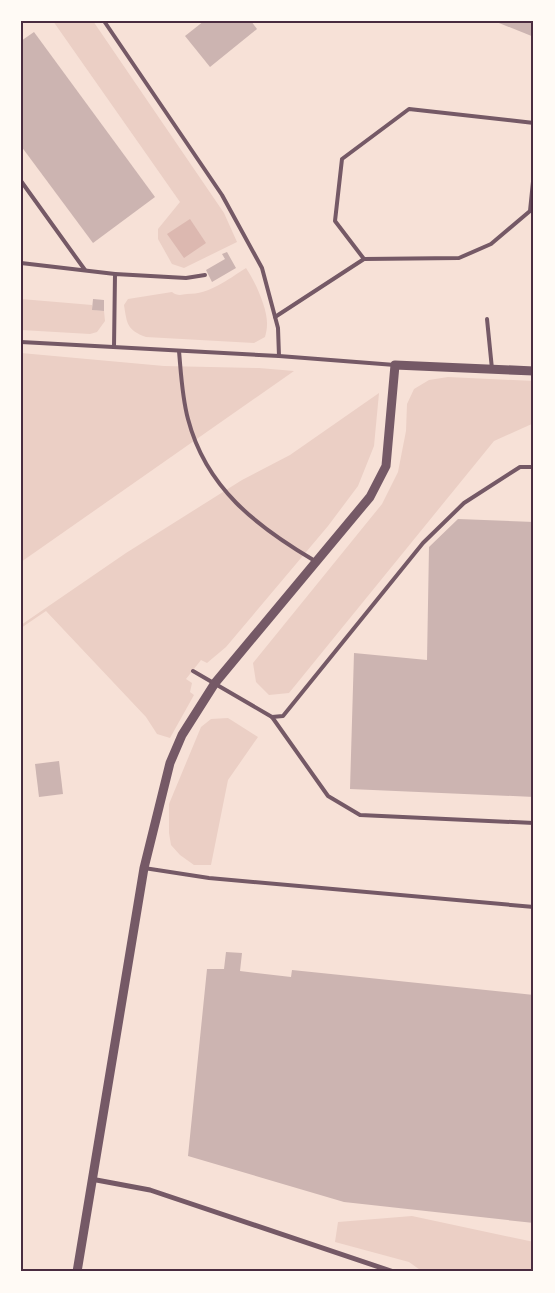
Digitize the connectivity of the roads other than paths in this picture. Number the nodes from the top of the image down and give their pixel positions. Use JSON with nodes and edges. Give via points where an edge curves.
{"nodes":[{"id":1,"x":104,"y":21,"type":"edge"},
{"id":2,"x":534,"y":123,"type":"edge"},
{"id":3,"x":534,"y":172,"type":"edge"},
{"id":4,"x":21,"y":181,"type":"edge"},
{"id":5,"x":364,"y":259,"type":"junction"},
{"id":6,"x":21,"y":263,"type":"edge"},
{"id":7,"x":85,"y":270,"type":"junction"},
{"id":8,"x":114,"y":274,"type":"junction"},
{"id":9,"x":205,"y":275,"type":"dead end"},
{"id":10,"x":275,"y":317,"type":"junction"},
{"id":11,"x":487,"y":320,"type":"dead end"},
{"id":12,"x":21,"y":342,"type":"edge"},
{"id":13,"x":114,"y":347,"type":"junction"},
{"id":14,"x":179,"y":350,"type":"junction"},
{"id":15,"x":279,"y":356,"type":"junction"},
{"id":16,"x":395,"y":365,"type":"junction"},
{"id":17,"x":492,"y":369,"type":"junction"},
{"id":18,"x":534,"y":371,"type":"edge"},
{"id":19,"x":534,"y":467,"type":"edge"},
{"id":20,"x":316,"y":562,"type":"junction"},
{"id":21,"x":193,"y":671,"type":"dead end"},
{"id":22,"x":215,"y":683,"type":"junction"},
{"id":23,"x":272,"y":717,"type":"junction"},
{"id":24,"x":534,"y":824,"type":"edge"},
{"id":25,"x":144,"y":868,"type":"junction"},
{"id":26,"x":534,"y":907,"type":"edge"},
{"id":27,"x":91,"y":1179,"type":"junction"},
{"id":28,"x":77,"y":1272,"type":"edge"},
{"id":29,"x":394,"y":1272,"type":"edge"}],
"edges":[{"from":1,"to":10,"type":"lane","via":[[222,195],[262,268]]},
{"from":2,"to":5,"type":"lane","via":[[409,108],[342,159],[335,221]]},
{"from":3,"to":5,"type":"lane","via":[[530,211],[491,244],[459,258]]},
{"from":4,"to":7,"type":"lane"},
{"from":5,"to":10,"type":"lane"},
{"from":6,"to":7,"type":"lane"},
{"from":7,"to":8,"type":"lane"},
{"from":8,"to":9,"type":"lane","via":[[186,278]]},
{"from":8,"to":13,"type":"lane"},
{"from":10,"to":15,"type":"lane"},
{"from":11,"to":17,"type":"lane"},
{"from":12,"to":13,"type":"lane"},
{"from":13,"to":14,"type":"lane"},
{"from":14,"to":15,"type":"lane"},
{"from":14,"to":20,"type":"lane","via":[[188,420],[217,482],[250,518]]},
{"from":15,"to":16,"type":"lane"},
{"from":16,"to":17,"type":"street"},
{"from":16,"to":20,"type":"street","via":[[386,466],[370,497]]},
{"from":17,"to":18,"type":"street"},
{"from":19,"to":23,"type":"lane","via":[[520,467],[464,503],[423,543],[283,716]]},
{"from":20,"to":22,"type":"street"},
{"from":21,"to":22,"type":"lane"},
{"from":22,"to":23,"type":"lane"},
{"from":22,"to":25,"type":"street","via":[[182,735],[170,763]]},
{"from":23,"to":24,"type":"lane","via":[[328,796],[360,815]]},
{"from":25,"to":26,"type":"lane","via":[[208,878]]},
{"from":25,"to":27,"type":"street"},
{"from":27,"to":28,"type":"street"},
{"from":27,"to":29,"type":"street","via":[[150,1190]]}]}
